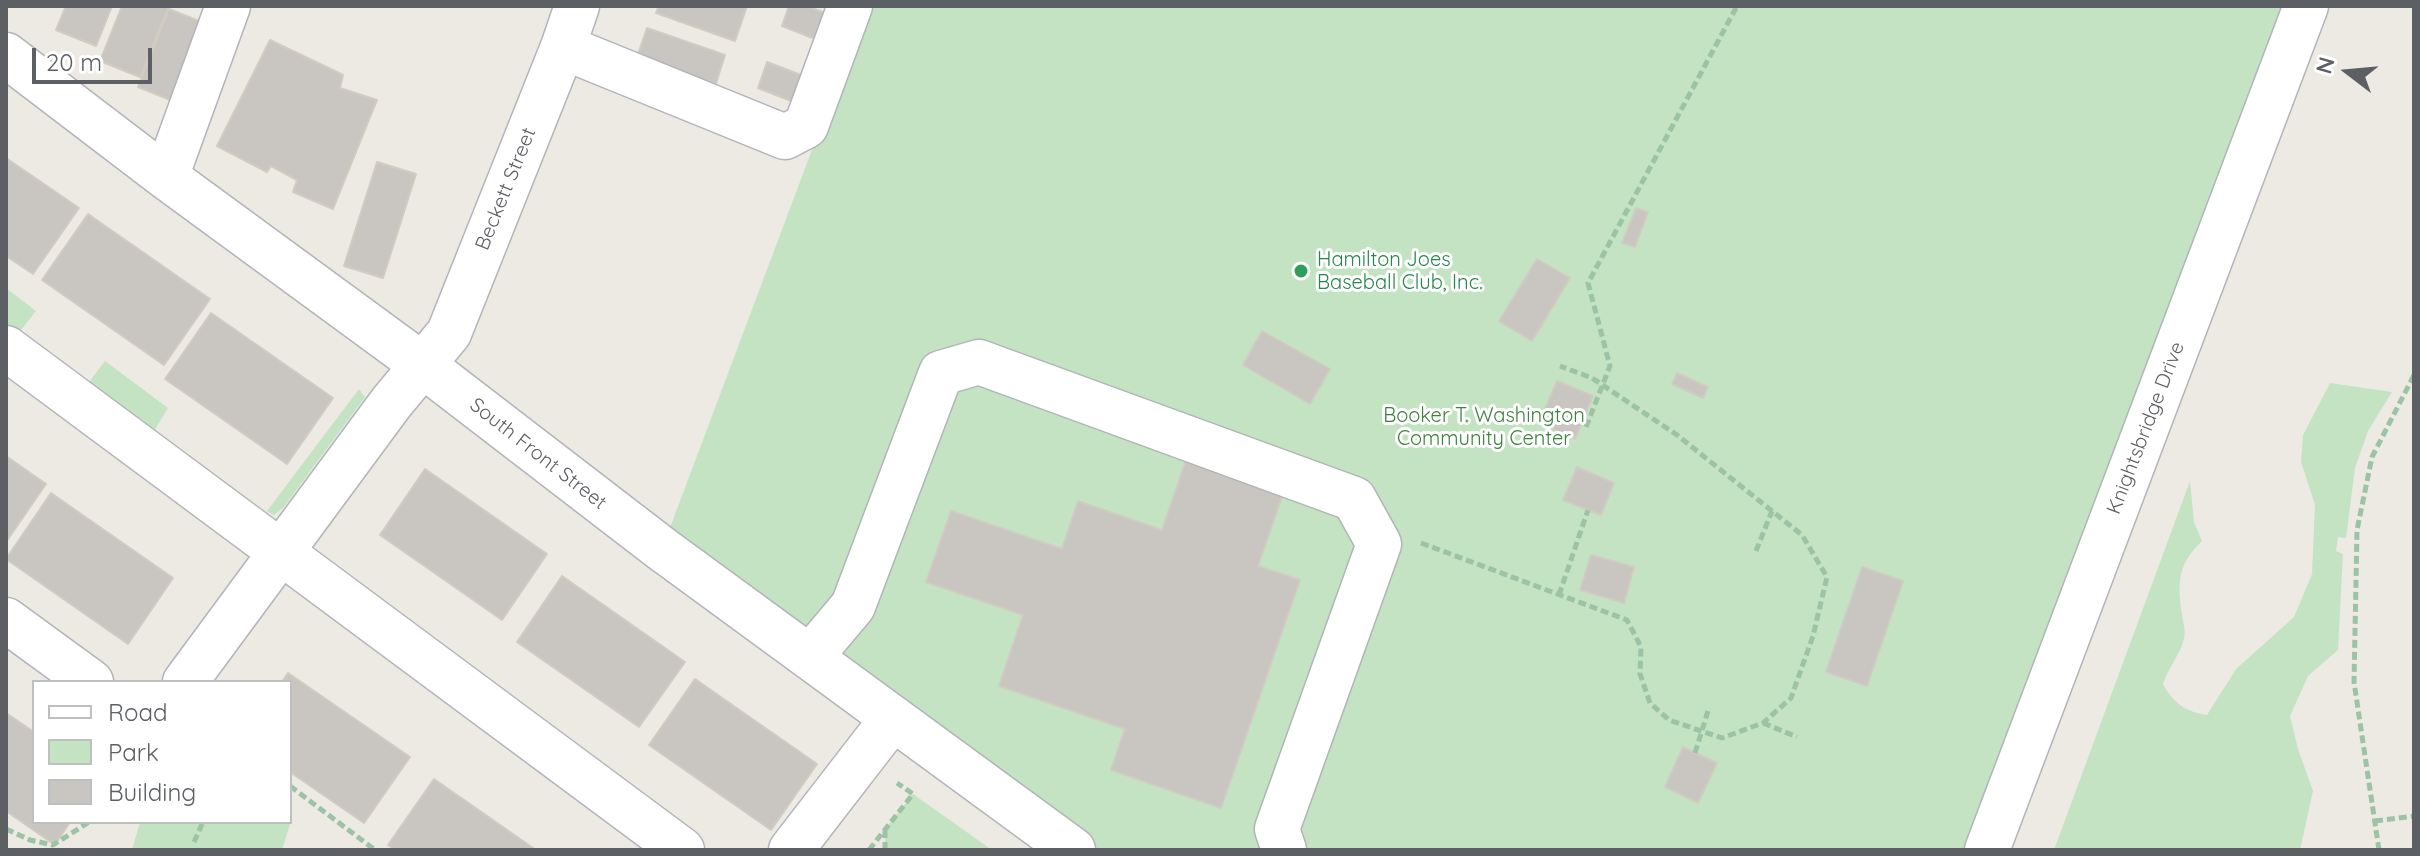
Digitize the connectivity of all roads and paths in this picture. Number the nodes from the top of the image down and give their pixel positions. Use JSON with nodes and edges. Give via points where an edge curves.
{"nodes":[{"id":1,"x":228,"y":6,"type":"edge"},
{"id":2,"x":577,"y":6,"type":"edge"},
{"id":3,"x":850,"y":6,"type":"edge"},
{"id":4,"x":1737,"y":6,"type":"edge"},
{"id":5,"x":2306,"y":6,"type":"edge"},
{"id":6,"x":563,"y":47,"type":"junction"},
{"id":7,"x":6,"y":55,"type":"edge"},
{"id":8,"x":166,"y":177,"type":"junction"},
{"id":9,"x":6,"y":348,"type":"edge"},
{"id":10,"x":424,"y":366,"type":"junction"},
{"id":11,"x":1560,"y":366,"type":"dead end"},
{"id":12,"x":2414,"y":375,"type":"edge"},
{"id":13,"x":1604,"y":386,"type":"junction"},
{"id":14,"x":1586,"y":427,"type":"dead end"},
{"id":15,"x":1588,"y":510,"type":"dead end"},
{"id":16,"x":1772,"y":511,"type":"junction"},
{"id":17,"x":1367,"y":523,"type":"junction"},
{"id":18,"x":281,"y":550,"type":"junction"},
{"id":19,"x":1756,"y":551,"type":"dead end"},
{"id":20,"x":1559,"y":595,"type":"junction"},
{"id":21,"x":6,"y":620,"type":"edge"},
{"id":22,"x":810,"y":657,"type":"junction"},
{"id":23,"x":88,"y":680,"type":"edge"},
{"id":24,"x":186,"y":680,"type":"edge"},
{"id":25,"x":1708,"y":711,"type":"dead end"},
{"id":26,"x":893,"y":718,"type":"junction"},
{"id":27,"x":1763,"y":723,"type":"junction"},
{"id":28,"x":1702,"y":731,"type":"junction"},
{"id":29,"x":1797,"y":737,"type":"dead end"},
{"id":30,"x":1695,"y":753,"type":"dead end"},
{"id":31,"x":893,"y":780,"type":"dead end"},
{"id":32,"x":292,"y":788,"type":"edge"},
{"id":33,"x":2414,"y":816,"type":"edge"},
{"id":34,"x":2375,"y":821,"type":"junction"},
{"id":35,"x":86,"y":824,"type":"edge"},
{"id":36,"x":202,"y":824,"type":"edge"},
{"id":37,"x":6,"y":829,"type":"edge"},
{"id":38,"x":885,"y":829,"type":"junction"},
{"id":39,"x":194,"y":842,"type":"dead end"},
{"id":40,"x":1987,"y":848,"type":"edge"},
{"id":41,"x":375,"y":850,"type":"edge"},
{"id":42,"x":682,"y":850,"type":"edge"},
{"id":43,"x":791,"y":850,"type":"edge"},
{"id":44,"x":869,"y":850,"type":"edge"},
{"id":45,"x":885,"y":850,"type":"edge"},
{"id":46,"x":1073,"y":850,"type":"edge"},
{"id":47,"x":1284,"y":850,"type":"edge"},
{"id":48,"x":2379,"y":850,"type":"edge"}],
"edges":[{"from":1,"to":8,"type":"street"},
{"from":2,"to":6,"type":"street","name":"Beckett Street"},
{"from":3,"to":6,"type":"street","via":[[806,126],[785,137]]},
{"from":4,"to":13,"type":"path","via":[[1588,283],[1610,366]]},
{"from":5,"to":40,"type":"street","name":"Knightsbridge Drive"},
{"from":6,"to":10,"type":"street","name":"Beckett Street","via":[[449,333]]},
{"from":7,"to":8,"type":"street","name":"South Front Street"},
{"from":8,"to":10,"type":"street","name":"South Front Street"},
{"from":9,"to":18,"type":"street"},
{"from":10,"to":18,"type":"street","name":"Beckett Street"},
{"from":10,"to":22,"type":"street","name":"South Front Street"},
{"from":11,"to":13,"type":"path"},
{"from":12,"to":34,"type":"path","via":[[2372,457],[2357,530],[2354,682]]},
{"from":13,"to":14,"type":"path"},
{"from":13,"to":16,"type":"path","via":[[1677,435]]},
{"from":15,"to":20,"type":"path"},
{"from":16,"to":19,"type":"path"},
{"from":16,"to":27,"type":"path","via":[[1802,535],[1827,577],[1791,698]]},
{"from":17,"to":20,"type":"path"},
{"from":17,"to":22,"type":"street","via":[[1354,499],[979,362],[941,373],[853,606]]},
{"from":17,"to":47,"type":"street","via":[[1379,544],[1277,829]]},
{"from":18,"to":24,"type":"street","name":"Beckett Street"},
{"from":18,"to":42,"type":"street"},
{"from":20,"to":28,"type":"path","via":[[1627,620],[1641,647],[1640,674],[1650,703],[1669,720]]},
{"from":21,"to":23,"type":"street"},
{"from":22,"to":26,"type":"street","name":"South Front Street"},
{"from":25,"to":28,"type":"path"},
{"from":26,"to":43,"type":"street"},
{"from":26,"to":46,"type":"street","name":"South Front Street"},
{"from":27,"to":28,"type":"path","via":[[1722,738]]},
{"from":27,"to":29,"type":"path"},
{"from":28,"to":30,"type":"path"},
{"from":31,"to":38,"type":"path","via":[[913,794]]},
{"from":32,"to":41,"type":"path"},
{"from":33,"to":34,"type":"path"},
{"from":34,"to":48,"type":"path"},
{"from":35,"to":37,"type":"path","via":[[53,845]]},
{"from":36,"to":39,"type":"path"},
{"from":38,"to":44,"type":"path"},
{"from":38,"to":45,"type":"path"}]}
